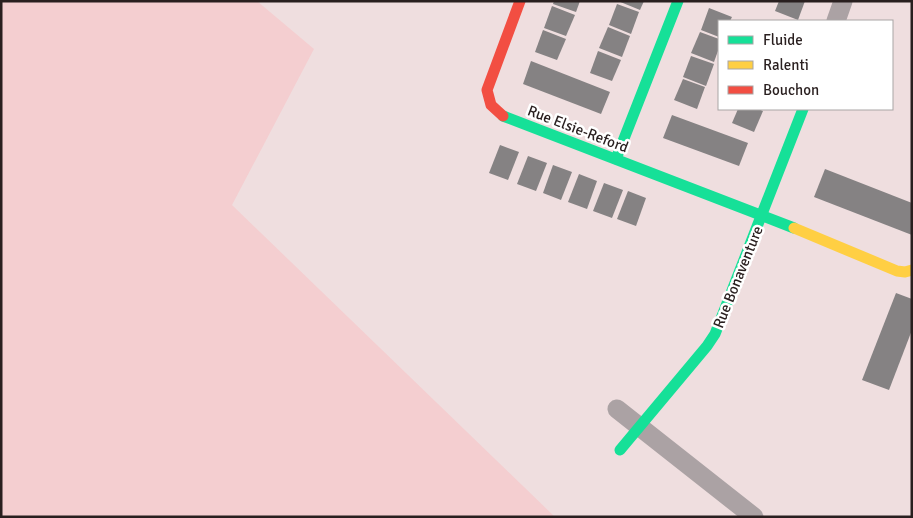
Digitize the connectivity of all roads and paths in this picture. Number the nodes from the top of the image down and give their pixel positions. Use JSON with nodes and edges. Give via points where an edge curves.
{"nodes":[{"id":1,"x":520,"y":1,"type":"edge"},
{"id":2,"x":678,"y":1,"type":"edge"},
{"id":3,"x":844,"y":1,"type":"edge"},
{"id":4,"x":836,"y":20,"type":"edge"},
{"id":5,"x":803,"y":110,"type":"edge"},
{"id":6,"x":616,"y":160,"type":"junction"},
{"id":7,"x":762,"y":215,"type":"junction"},
{"id":8,"x":912,"y":270,"type":"edge"},
{"id":9,"x":618,"y":408,"type":"dead end"},
{"id":10,"x":640,"y":427,"type":"junction"},
{"id":11,"x":620,"y":450,"type":"dead end"},
{"id":12,"x":754,"y":517,"type":"edge"}],
"edges":[{"from":1,"to":6,"type":"street","name":"Rue Elsie-Reford","via":[[487,90],[489,105],[502,116]]},
{"from":2,"to":6,"type":"street"},
{"from":3,"to":4,"type":"street"},
{"from":5,"to":7,"type":"street","name":"Rue Bonaventure"},
{"from":6,"to":7,"type":"street","name":"Rue Elsie-Reford"},
{"from":7,"to":8,"type":"street","name":"Rue Elsie-Reford","via":[[897,271]]},
{"from":7,"to":10,"type":"street","name":"Rue Bonaventure","via":[[715,334]]},
{"from":9,"to":10,"type":"street"},
{"from":10,"to":11,"type":"street","name":"Rue Bonaventure"},
{"from":10,"to":12,"type":"street"}]}
